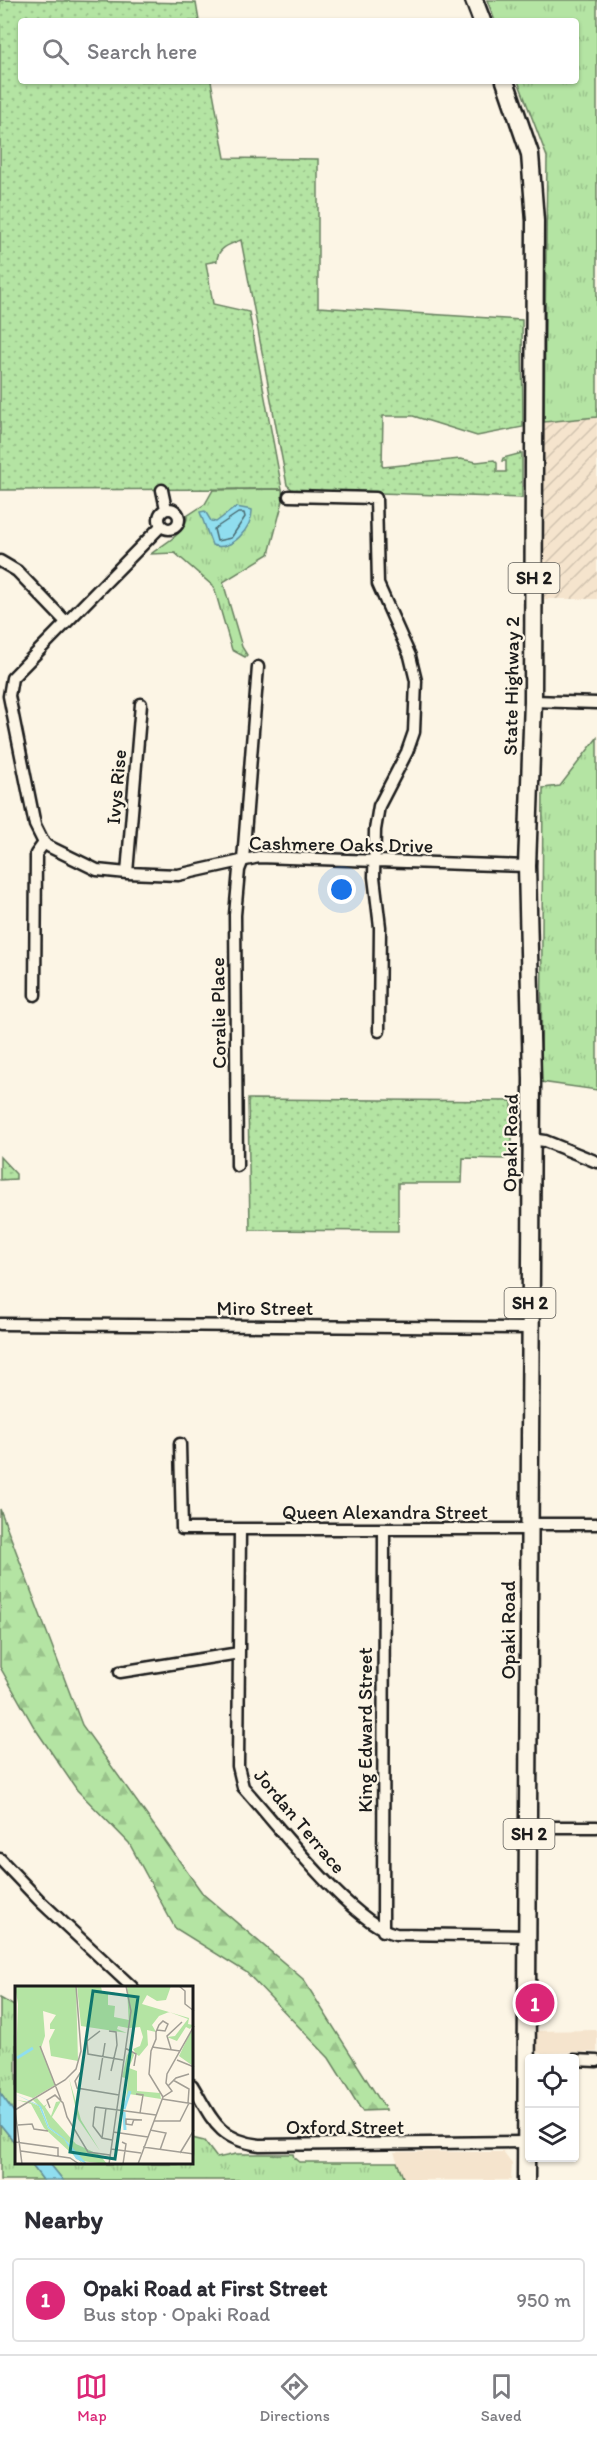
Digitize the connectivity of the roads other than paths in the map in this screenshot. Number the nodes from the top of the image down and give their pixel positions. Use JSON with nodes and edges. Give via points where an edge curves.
{"nodes":[{"id":1,"x":474,"y":0,"type":"edge"},
{"id":2,"x":481,"y":18,"type":"edge"},
{"id":3,"x":507,"y":84,"type":"edge"},
{"id":4,"x":162,"y":490,"type":"dead end"},
{"id":5,"x":289,"y":496,"type":"dead end"},
{"id":6,"x":166,"y":509,"type":"junction"},
{"id":7,"x":161,"y":526,"type":"junction"},
{"id":8,"x":0,"y":561,"type":"edge"},
{"id":9,"x":66,"y":622,"type":"junction"},
{"id":10,"x":258,"y":667,"type":"dead end"},
{"id":11,"x":533,"y":701,"type":"junction"},
{"id":12,"x":597,"y":703,"type":"edge"},
{"id":13,"x":141,"y":704,"type":"dead end"},
{"id":14,"x":44,"y":843,"type":"junction"},
{"id":15,"x":243,"y":860,"type":"junction"},
{"id":16,"x":374,"y":861,"type":"junction"},
{"id":17,"x":527,"y":866,"type":"junction"},
{"id":18,"x":126,"y":873,"type":"junction"},
{"id":19,"x":35,"y":994,"type":"dead end"},
{"id":20,"x":379,"y":1031,"type":"dead end"},
{"id":21,"x":532,"y":1079,"type":"joint"},
{"id":22,"x":531,"y":1139,"type":"junction"},
{"id":23,"x":597,"y":1162,"type":"edge"},
{"id":24,"x":237,"y":1166,"type":"dead end"},
{"id":25,"x":0,"y":1324,"type":"edge"},
{"id":26,"x":530,"y":1328,"type":"junction"},
{"id":27,"x":180,"y":1444,"type":"dead end"},
{"id":28,"x":597,"y":1524,"type":"edge"},
{"id":29,"x":529,"y":1527,"type":"junction"},
{"id":30,"x":384,"y":1529,"type":"junction"},
{"id":31,"x":240,"y":1530,"type":"junction"},
{"id":32,"x":239,"y":1653,"type":"junction"},
{"id":33,"x":120,"y":1672,"type":"dead end"},
{"id":34,"x":529,"y":1827,"type":"junction"},
{"id":35,"x":597,"y":1827,"type":"edge"},
{"id":36,"x":0,"y":1859,"type":"edge"},
{"id":37,"x":383,"y":1931,"type":"junction"},
{"id":38,"x":527,"y":1936,"type":"junction"},
{"id":39,"x":132,"y":1986,"type":"edge"},
{"id":40,"x":528,"y":2054,"type":"edge"},
{"id":41,"x":579,"y":2060,"type":"edge"},
{"id":42,"x":597,"y":2061,"type":"edge"},
{"id":43,"x":194,"y":2088,"type":"edge"},
{"id":44,"x":525,"y":2142,"type":"edge"},
{"id":45,"x":526,"y":2162,"type":"edge"},
{"id":46,"x":526,"y":2180,"type":"edge"}],
"edges":[{"from":1,"to":2,"type":"highway"},
{"from":3,"to":11,"type":"highway","name":"State Highway 2","number":"SH 2","via":[[527,143],[535,199]]},
{"from":4,"to":6,"type":"street"},
{"from":5,"to":16,"type":"street","via":[[376,498],[378,584],[414,668],[415,707],[411,742],[379,806]]},
{"from":6,"to":7,"type":"street","via":[[159,516]]},
{"from":6,"to":7,"type":"street","via":[[176,511],[179,520],[170,529]]},
{"from":7,"to":9,"type":"street"},
{"from":8,"to":9,"type":"street","via":[[17,571]]},
{"from":9,"to":14,"type":"street","via":[[19,668],[9,687],[35,825]]},
{"from":10,"to":15,"type":"street","name":"Coralie Place"},
{"from":11,"to":12,"type":"street"},
{"from":11,"to":17,"type":"highway","name":"State Highway 2","number":"SH 2"},
{"from":13,"to":18,"type":"street","name":"Ivys Rise"},
{"from":14,"to":18,"type":"street","name":"Cashmere Oaks Drive","via":[[98,870]]},
{"from":14,"to":19,"type":"street","via":[[36,854]]},
{"from":15,"to":16,"type":"street","name":"Cashmere Oaks Drive","via":[[258,857]]},
{"from":15,"to":18,"type":"street","name":"Cashmere Oaks Drive","via":[[178,875]]},
{"from":15,"to":24,"type":"street","name":"Coralie Place","via":[[236,915]]},
{"from":16,"to":17,"type":"street","name":"Cashmere Oaks Drive"},
{"from":16,"to":20,"type":"street","via":[[380,917]]},
{"from":17,"to":21,"type":"highway","name":"State Highway 2","number":"SH 2"},
{"from":21,"to":22,"type":"highway","name":"Opaki Road","number":"SH 2"},
{"from":22,"to":23,"type":"street"},
{"from":22,"to":26,"type":"highway","name":"Opaki Road","number":"SH 2"},
{"from":25,"to":26,"type":"street","name":"Miro Street"},
{"from":26,"to":29,"type":"highway","name":"Opaki Road","number":"SH 2"},
{"from":27,"to":31,"type":"street","name":"Queen Alexandra Street","via":[[182,1529]]},
{"from":28,"to":29,"type":"street","name":"Queen Alexandra Street"},
{"from":29,"to":30,"type":"street","name":"Queen Alexandra Street"},
{"from":29,"to":34,"type":"highway","name":"Opaki Road","number":"SH 2"},
{"from":30,"to":31,"type":"street","name":"Queen Alexandra Street"},
{"from":30,"to":37,"type":"street","name":"King Edward Street"},
{"from":31,"to":32,"type":"street","name":"Jordan Terrace"},
{"from":32,"to":33,"type":"street"},
{"from":32,"to":37,"type":"street","name":"Jordan Terrace","via":[[238,1766],[243,1787],[353,1910]]},
{"from":34,"to":35,"type":"street"},
{"from":34,"to":38,"type":"highway","name":"Opaki Road","number":"SH 2"},
{"from":36,"to":39,"type":"street"},
{"from":37,"to":38,"type":"street","name":"Jordan Terrace"},
{"from":38,"to":40,"type":"highway","name":"Opaki Road","number":"SH 2"},
{"from":41,"to":42,"type":"street"},
{"from":43,"to":44,"type":"street","name":"Oxford Street","via":[[221,2131],[243,2143]]},
{"from":45,"to":46,"type":"highway","name":"Opaki Road","number":"SH 2"}]}
